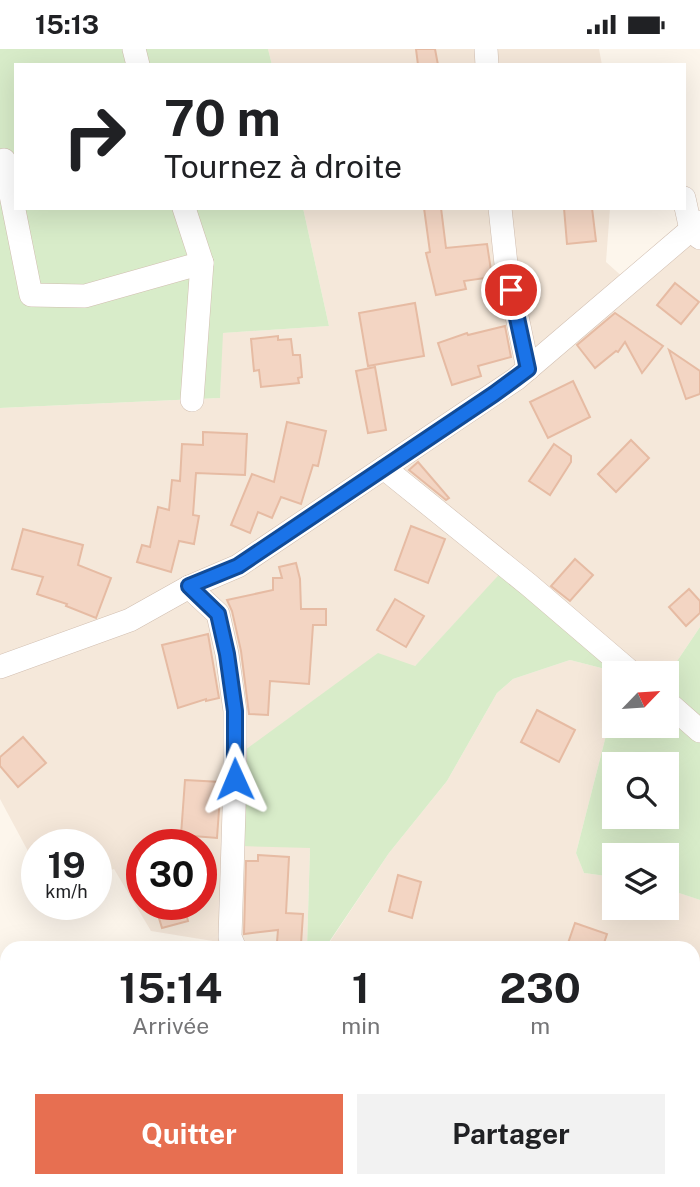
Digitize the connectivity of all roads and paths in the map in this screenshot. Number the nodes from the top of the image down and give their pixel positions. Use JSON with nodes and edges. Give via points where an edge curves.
{"nodes":[{"id":1,"x":4,"y":160,"type":"dead end"},
{"id":2,"x":686,"y":203,"type":"edge"},
{"id":3,"x":185,"y":210,"type":"edge"},
{"id":4,"x":500,"y":210,"type":"edge"},
{"id":5,"x":697,"y":230,"type":"edge"},
{"id":6,"x":202,"y":263,"type":"junction"},
{"id":7,"x":528,"y":369,"type":"junction"},
{"id":8,"x":192,"y":400,"type":"dead end"},
{"id":9,"x":384,"y":468,"type":"junction"},
{"id":10,"x":189,"y":586,"type":"junction"},
{"id":11,"x":618,"y":661,"type":"edge"},
{"id":12,"x":0,"y":667,"type":"edge"},
{"id":13,"x":679,"y":713,"type":"edge"},
{"id":14,"x":700,"y":731,"type":"edge"},
{"id":15,"x":232,"y":941,"type":"edge"}],
"edges":[{"from":1,"to":6,"type":"street","via":[[31,295],[85,296]]},
{"from":2,"to":5,"type":"street"},
{"from":3,"to":6,"type":"street"},
{"from":4,"to":7,"type":"street","via":[[506,264]]},
{"from":5,"to":7,"type":"street"},
{"from":6,"to":8,"type":"street"},
{"from":7,"to":9,"type":"street"},
{"from":9,"to":10,"type":"street","via":[[238,566]]},
{"from":9,"to":11,"type":"street"},
{"from":10,"to":12,"type":"street","via":[[130,620]]},
{"from":10,"to":15,"type":"street","via":[[218,614],[235,711]]},
{"from":13,"to":14,"type":"street"}]}
